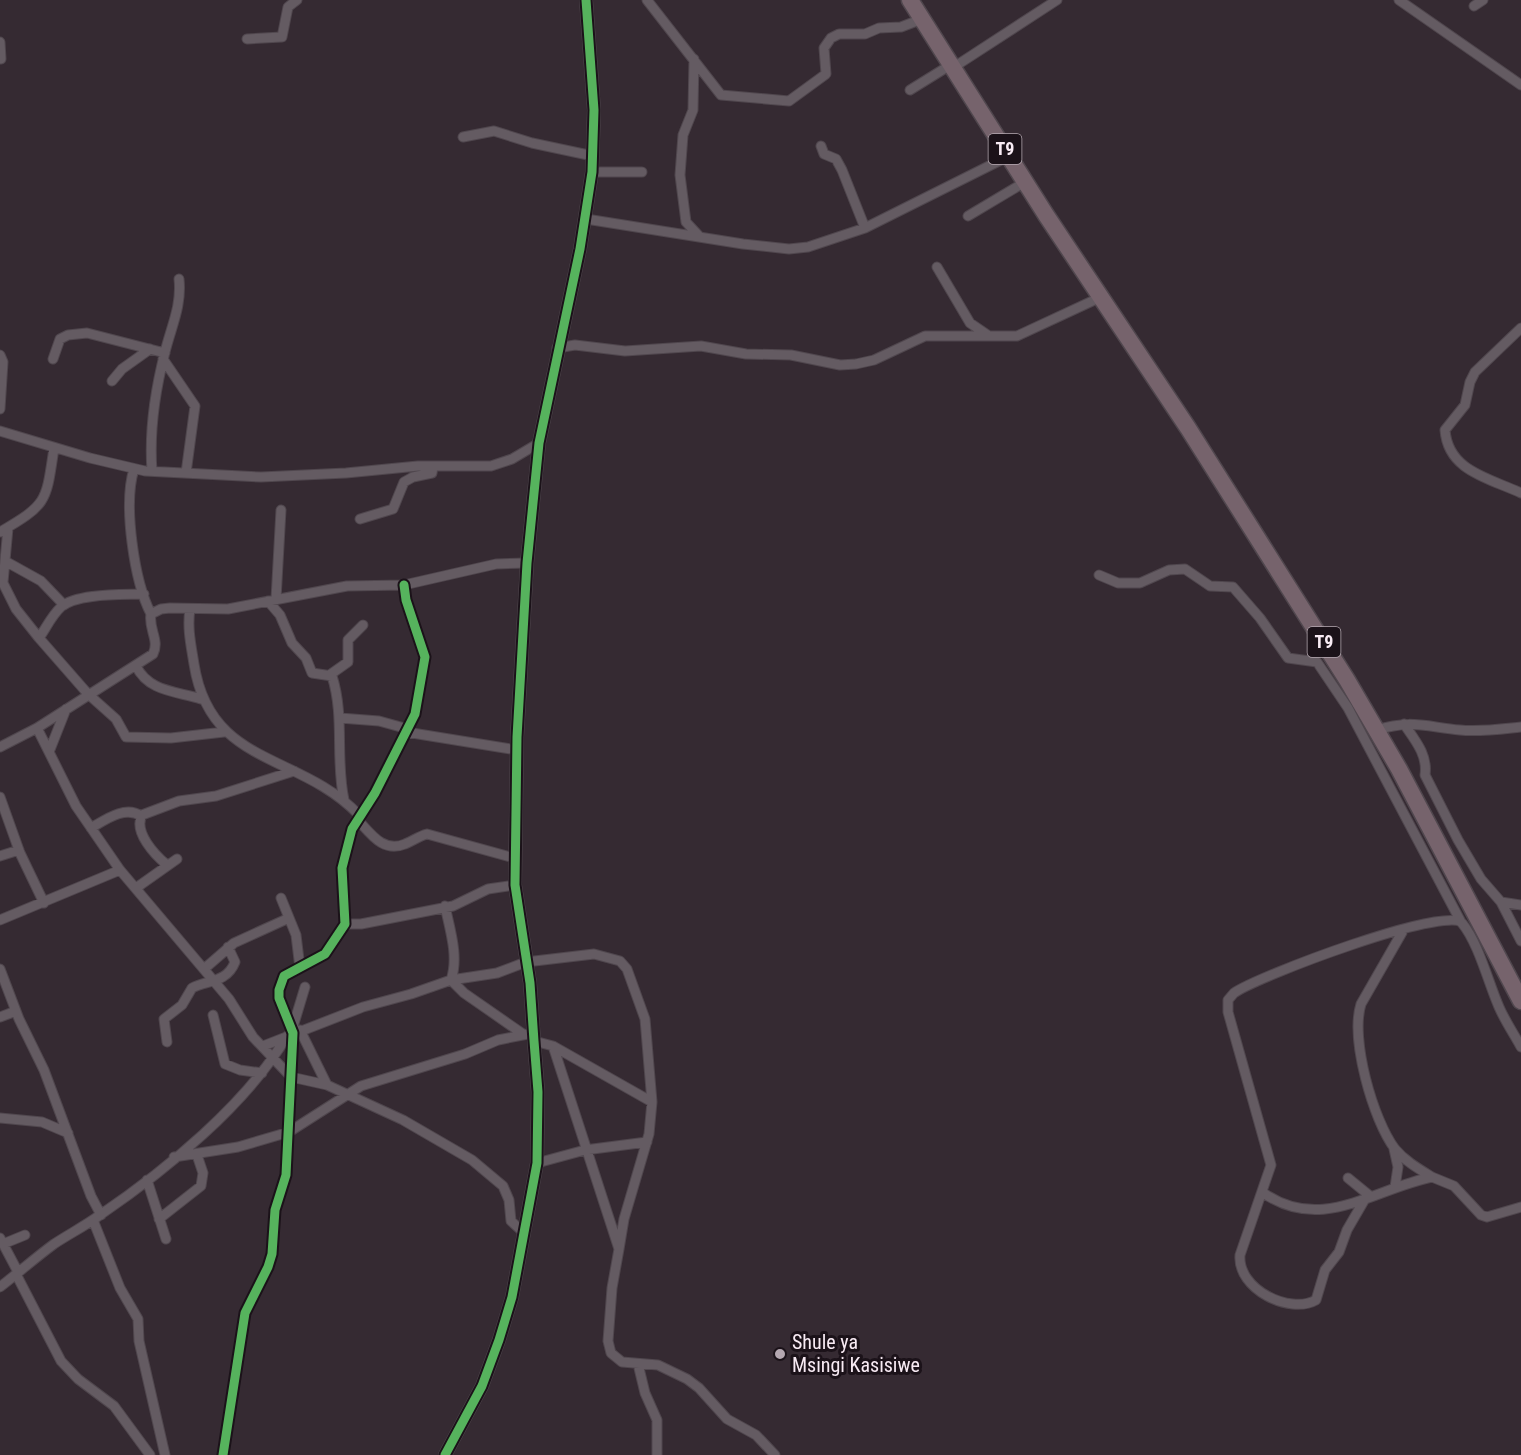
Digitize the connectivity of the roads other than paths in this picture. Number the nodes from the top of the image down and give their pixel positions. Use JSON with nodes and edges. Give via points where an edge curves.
{"nodes":[{"id":1,"x":297,"y":0,"type":"edge"},
{"id":2,"x":586,"y":0,"type":"edge"},
{"id":3,"x":647,"y":0,"type":"edge"},
{"id":4,"x":910,"y":0,"type":"edge"},
{"id":5,"x":1058,"y":0,"type":"edge"},
{"id":6,"x":1399,"y":0,"type":"edge"},
{"id":7,"x":922,"y":19,"type":"junction"},
{"id":8,"x":247,"y":39,"type":"dead end"},
{"id":9,"x":0,"y":42,"type":"edge"},
{"id":10,"x":1,"y":58,"type":"edge"},
{"id":11,"x":694,"y":60,"type":"junction"},
{"id":12,"x":953,"y":65,"type":"junction"},
{"id":13,"x":1521,"y":85,"type":"edge"},
{"id":14,"x":910,"y":90,"type":"dead end"},
{"id":15,"x":463,"y":137,"type":"dead end"},
{"id":16,"x":821,"y":146,"type":"dead end"},
{"id":17,"x":593,"y":156,"type":"junction"},
{"id":18,"x":1009,"y":156,"type":"junction"},
{"id":19,"x":592,"y":172,"type":"junction"},
{"id":20,"x":642,"y":172,"type":"dead end"},
{"id":21,"x":1025,"y":182,"type":"junction"},
{"id":22,"x":968,"y":216,"type":"dead end"},
{"id":23,"x":586,"y":219,"type":"junction"},
{"id":24,"x":865,"y":228,"type":"junction"},
{"id":25,"x":699,"y":236,"type":"junction"},
{"id":26,"x":937,"y":267,"type":"dead end"},
{"id":27,"x":179,"y":279,"type":"dead end"},
{"id":28,"x":1101,"y":297,"type":"junction"},
{"id":29,"x":1521,"y":328,"type":"edge"},
{"id":30,"x":991,"y":337,"type":"junction"},
{"id":31,"x":557,"y":348,"type":"junction"},
{"id":32,"x":150,"y":349,"type":"junction"},
{"id":33,"x":0,"y":355,"type":"edge"},
{"id":34,"x":164,"y":356,"type":"junction"},
{"id":35,"x":53,"y":359,"type":"dead end"},
{"id":36,"x":112,"y":381,"type":"dead end"},
{"id":37,"x":0,"y":409,"type":"edge"},
{"id":38,"x":0,"y":430,"type":"edge"},
{"id":39,"x":539,"y":443,"type":"junction"},
{"id":40,"x":54,"y":448,"type":"junction"},
{"id":41,"x":433,"y":467,"type":"junction"},
{"id":42,"x":134,"y":469,"type":"junction"},
{"id":43,"x":152,"y":471,"type":"junction"},
{"id":44,"x":186,"y":473,"type":"junction"},
{"id":45,"x":1521,"y":493,"type":"edge"},
{"id":46,"x":281,"y":510,"type":"dead end"},
{"id":47,"x":360,"y":519,"type":"dead end"},
{"id":48,"x":4,"y":530,"type":"edge"},
{"id":49,"x":5,"y":561,"type":"junction"},
{"id":50,"x":527,"y":563,"type":"junction"},
{"id":51,"x":1099,"y":575,"type":"dead end"},
{"id":52,"x":1,"y":580,"type":"edge"},
{"id":53,"x":405,"y":585,"type":"junction"},
{"id":54,"x":144,"y":594,"type":"junction"},
{"id":55,"x":272,"y":600,"type":"junction"},
{"id":56,"x":64,"y":605,"type":"junction"},
{"id":57,"x":190,"y":609,"type":"junction"},
{"id":58,"x":151,"y":614,"type":"junction"},
{"id":59,"x":363,"y":624,"type":"dead end"},
{"id":60,"x":39,"y":638,"type":"junction"},
{"id":61,"x":136,"y":666,"type":"junction"},
{"id":62,"x":331,"y":674,"type":"junction"},
{"id":63,"x":88,"y":694,"type":"junction"},
{"id":64,"x":201,"y":699,"type":"junction"},
{"id":65,"x":67,"y":708,"type":"junction"},
{"id":66,"x":340,"y":718,"type":"junction"},
{"id":67,"x":1404,"y":723,"type":"junction"},
{"id":68,"x":1521,"y":727,"type":"edge"},
{"id":69,"x":38,"y":728,"type":"junction"},
{"id":70,"x":1377,"y":730,"type":"junction"},
{"id":71,"x":407,"y":731,"type":"junction"},
{"id":72,"x":224,"y":732,"type":"junction"},
{"id":73,"x":0,"y":747,"type":"edge"},
{"id":74,"x":516,"y":750,"type":"junction"},
{"id":75,"x":49,"y":752,"type":"junction"},
{"id":76,"x":294,"y":771,"type":"junction"},
{"id":77,"x":0,"y":797,"type":"edge"},
{"id":78,"x":344,"y":800,"type":"junction"},
{"id":79,"x":141,"y":816,"type":"junction"},
{"id":80,"x":358,"y":817,"type":"junction"},
{"id":81,"x":91,"y":828,"type":"junction"},
{"id":82,"x":19,"y":849,"type":"junction"},
{"id":83,"x":0,"y":856,"type":"edge"},
{"id":84,"x":177,"y":858,"type":"dead end"},
{"id":85,"x":514,"y":858,"type":"junction"},
{"id":86,"x":167,"y":865,"type":"junction"},
{"id":87,"x":120,"y":870,"type":"junction"},
{"id":88,"x":515,"y":885,"type":"junction"},
{"id":89,"x":136,"y":888,"type":"junction"},
{"id":90,"x":281,"y":898,"type":"dead end"},
{"id":91,"x":1501,"y":902,"type":"junction"},
{"id":92,"x":44,"y":903,"type":"junction"},
{"id":93,"x":1521,"y":905,"type":"edge"},
{"id":94,"x":445,"y":906,"type":"junction"},
{"id":95,"x":289,"y":918,"type":"junction"},
{"id":96,"x":0,"y":920,"type":"edge"},
{"id":97,"x":1461,"y":922,"type":"junction"},
{"id":98,"x":345,"y":924,"type":"junction"},
{"id":99,"x":1404,"y":929,"type":"junction"},
{"id":100,"x":1521,"y":941,"type":"edge"},
{"id":101,"x":228,"y":946,"type":"junction"},
{"id":102,"x":526,"y":962,"type":"junction"},
{"id":103,"x":300,"y":968,"type":"junction"},
{"id":104,"x":0,"y":969,"type":"edge"},
{"id":105,"x":204,"y":969,"type":"junction"},
{"id":106,"x":451,"y":980,"type":"junction"},
{"id":107,"x":216,"y":983,"type":"junction"},
{"id":108,"x":305,"y":987,"type":"dead end"},
{"id":109,"x":1521,"y":1001,"type":"edge"},
{"id":110,"x":16,"y":1011,"type":"junction"},
{"id":111,"x":213,"y":1015,"type":"dead end"},
{"id":112,"x":0,"y":1017,"type":"edge"},
{"id":113,"x":293,"y":1032,"type":"junction"},
{"id":114,"x":530,"y":1036,"type":"junction"},
{"id":115,"x":167,"y":1042,"type":"dead end"},
{"id":116,"x":262,"y":1046,"type":"junction"},
{"id":117,"x":554,"y":1046,"type":"junction"},
{"id":118,"x":1521,"y":1047,"type":"edge"},
{"id":119,"x":273,"y":1059,"type":"junction"},
{"id":120,"x":262,"y":1073,"type":"junction"},
{"id":121,"x":291,"y":1077,"type":"junction"},
{"id":122,"x":327,"y":1085,"type":"junction"},
{"id":123,"x":347,"y":1093,"type":"junction"},
{"id":124,"x":652,"y":1102,"type":"junction"},
{"id":125,"x":0,"y":1118,"type":"edge"},
{"id":126,"x":289,"y":1132,"type":"junction"},
{"id":127,"x":68,"y":1133,"type":"junction"},
{"id":128,"x":647,"y":1142,"type":"junction"},
{"id":129,"x":1394,"y":1147,"type":"junction"},
{"id":130,"x":585,"y":1150,"type":"junction"},
{"id":131,"x":197,"y":1155,"type":"junction"},
{"id":132,"x":174,"y":1157,"type":"junction"},
{"id":133,"x":537,"y":1163,"type":"junction"},
{"id":134,"x":1432,"y":1177,"type":"junction"},
{"id":135,"x":1348,"y":1178,"type":"dead end"},
{"id":136,"x":147,"y":1180,"type":"junction"},
{"id":137,"x":1395,"y":1187,"type":"junction"},
{"id":138,"x":1262,"y":1192,"type":"junction"},
{"id":139,"x":1368,"y":1197,"type":"junction"},
{"id":140,"x":1521,"y":1207,"type":"edge"},
{"id":141,"x":97,"y":1217,"type":"junction"},
{"id":142,"x":159,"y":1219,"type":"junction"},
{"id":143,"x":523,"y":1232,"type":"junction"},
{"id":144,"x":25,"y":1235,"type":"dead end"},
{"id":145,"x":166,"y":1239,"type":"dead end"},
{"id":146,"x":1,"y":1241,"type":"edge"},
{"id":147,"x":619,"y":1249,"type":"junction"},
{"id":148,"x":17,"y":1273,"type":"junction"},
{"id":149,"x":0,"y":1287,"type":"edge"},
{"id":150,"x":638,"y":1364,"type":"junction"},
{"id":151,"x":150,"y":1455,"type":"edge"},
{"id":152,"x":165,"y":1455,"type":"edge"},
{"id":153,"x":223,"y":1455,"type":"edge"},
{"id":154,"x":445,"y":1455,"type":"edge"},
{"id":155,"x":657,"y":1455,"type":"edge"},
{"id":156,"x":775,"y":1455,"type":"edge"}],
"edges":[{"from":1,"to":8,"type":"street","via":[[288,7],[282,37]]},
{"from":2,"to":17,"type":"street","via":[[594,110]]},
{"from":3,"to":11,"type":"street"},
{"from":4,"to":7,"type":"highway","number":"T9"},
{"from":5,"to":12,"type":"street"},
{"from":6,"to":13,"type":"street"},
{"from":7,"to":11,"type":"street","via":[[902,27],[831,38],[824,48],[826,74],[789,101],[721,95]]},
{"from":7,"to":12,"type":"highway","number":"T9"},
{"from":9,"to":10,"type":"street"},
{"from":11,"to":25,"type":"street","via":[[693,110],[683,135],[680,175],[686,222]]},
{"from":12,"to":14,"type":"street"},
{"from":12,"to":18,"type":"highway","number":"T9"},
{"from":15,"to":17,"type":"street","via":[[494,131]]},
{"from":16,"to":24,"type":"street","via":[[822,153],[836,159],[842,170]]},
{"from":17,"to":19,"type":"street"},
{"from":18,"to":21,"type":"highway","number":"T9"},
{"from":18,"to":24,"type":"street"},
{"from":19,"to":20,"type":"street"},
{"from":19,"to":23,"type":"street"},
{"from":21,"to":22,"type":"street"},
{"from":21,"to":28,"type":"highway","number":"T9"},
{"from":23,"to":25,"type":"street"},
{"from":23,"to":31,"type":"street"},
{"from":24,"to":25,"type":"street","via":[[826,243],[789,249]]},
{"from":26,"to":30,"type":"street","via":[[970,323]]},
{"from":27,"to":34,"type":"street","via":[[180,301]]},
{"from":28,"to":30,"type":"street","via":[[1017,336]]},
{"from":28,"to":70,"type":"highway","number":"T9","via":[[1206,456]]},
{"from":29,"to":45,"type":"street","via":[[1475,372],[1468,399],[1445,430],[1456,461]]},
{"from":30,"to":31,"type":"street","via":[[925,336],[867,362],[840,365],[791,354],[746,354],[701,345],[625,351],[575,345]]},
{"from":31,"to":39,"type":"street"},
{"from":32,"to":34,"type":"street"},
{"from":32,"to":35,"type":"street","via":[[76,333],[60,339]]},
{"from":32,"to":36,"type":"street"},
{"from":33,"to":37,"type":"street"},
{"from":34,"to":43,"type":"street","via":[[151,432]]},
{"from":34,"to":44,"type":"street","via":[[195,406]]},
{"from":38,"to":40,"type":"street"},
{"from":39,"to":41,"type":"street","via":[[491,466]]},
{"from":39,"to":50,"type":"street"},
{"from":40,"to":42,"type":"street"},
{"from":40,"to":48,"type":"street","via":[[41,503],[33,513]]},
{"from":41,"to":44,"type":"street","via":[[291,477]]},
{"from":41,"to":47,"type":"street","via":[[432,473],[404,483],[393,509]]},
{"from":42,"to":43,"type":"street"},
{"from":42,"to":54,"type":"street","via":[[129,491],[134,548]]},
{"from":43,"to":44,"type":"street"},
{"from":46,"to":55,"type":"street"},
{"from":48,"to":49,"type":"street"},
{"from":49,"to":52,"type":"street"},
{"from":49,"to":56,"type":"street","via":[[41,581]]},
{"from":50,"to":53,"type":"street","via":[[496,564]]},
{"from":50,"to":74,"type":"street"},
{"from":51,"to":97,"type":"street","via":[[1118,583],[1140,583],[1169,570],[1185,569],[1210,586],[1235,588],[1288,658],[1317,662],[1348,708]]},
{"from":52,"to":60,"type":"street","via":[[16,609]]},
{"from":53,"to":55,"type":"street","via":[[347,586]]},
{"from":53,"to":71,"type":"street","via":[[426,661],[415,714]]},
{"from":54,"to":56,"type":"street","via":[[104,596]]},
{"from":54,"to":58,"type":"street"},
{"from":55,"to":57,"type":"street","via":[[228,609]]},
{"from":55,"to":62,"type":"street","via":[[292,643],[306,658],[314,675]]},
{"from":56,"to":60,"type":"street"},
{"from":57,"to":58,"type":"street","via":[[160,609]]},
{"from":57,"to":64,"type":"street","via":[[189,634]]},
{"from":58,"to":61,"type":"street","via":[[155,651]]},
{"from":59,"to":62,"type":"street","via":[[348,640],[348,662]]},
{"from":60,"to":63,"type":"street"},
{"from":61,"to":63,"type":"street"},
{"from":61,"to":64,"type":"street","via":[[153,687]]},
{"from":62,"to":66,"type":"street"},
{"from":63,"to":65,"type":"street"},
{"from":63,"to":72,"type":"street","via":[[118,722],[127,737],[171,738]]},
{"from":64,"to":72,"type":"street"},
{"from":65,"to":69,"type":"street"},
{"from":65,"to":75,"type":"street"},
{"from":66,"to":71,"type":"street","via":[[379,721]]},
{"from":66,"to":78,"type":"street","via":[[339,774]]},
{"from":67,"to":68,"type":"street","via":[[1470,730]]},
{"from":67,"to":70,"type":"street"},
{"from":67,"to":91,"type":"street","via":[[1425,757],[1425,775],[1437,800],[1481,879]]},
{"from":69,"to":73,"type":"street"},
{"from":69,"to":75,"type":"street"},
{"from":70,"to":109,"type":"highway","number":"T9"},
{"from":71,"to":74,"type":"street"},
{"from":71,"to":80,"type":"street"},
{"from":72,"to":76,"type":"street"},
{"from":74,"to":85,"type":"street"},
{"from":75,"to":81,"type":"street","via":[[62,782]]},
{"from":76,"to":78,"type":"street"},
{"from":76,"to":79,"type":"street","via":[[216,796],[179,801]]},
{"from":77,"to":82,"type":"street"},
{"from":78,"to":80,"type":"street"},
{"from":79,"to":81,"type":"street","via":[[125,812]]},
{"from":79,"to":86,"type":"street","via":[[147,846]]},
{"from":80,"to":85,"type":"street","via":[[377,840],[389,847],[427,834]]},
{"from":80,"to":98,"type":"street","via":[[342,868]]},
{"from":81,"to":87,"type":"street"},
{"from":82,"to":83,"type":"street"},
{"from":82,"to":92,"type":"street"},
{"from":84,"to":86,"type":"street"},
{"from":85,"to":88,"type":"street"},
{"from":86,"to":89,"type":"street"},
{"from":87,"to":89,"type":"street"},
{"from":87,"to":92,"type":"street"},
{"from":88,"to":94,"type":"street","via":[[488,889],[462,903]]},
{"from":88,"to":102,"type":"street"},
{"from":89,"to":105,"type":"street"},
{"from":90,"to":95,"type":"street"},
{"from":91,"to":93,"type":"street"},
{"from":91,"to":100,"type":"street"},
{"from":92,"to":96,"type":"street"},
{"from":94,"to":98,"type":"street"},
{"from":94,"to":106,"type":"street","via":[[454,951]]},
{"from":95,"to":101,"type":"street"},
{"from":95,"to":103,"type":"street"},
{"from":97,"to":99,"type":"street","via":[[1455,918],[1442,919]]},
{"from":97,"to":118,"type":"street"},
{"from":98,"to":103,"type":"street","via":[[325,954]]},
{"from":99,"to":129,"type":"street","via":[[1367,991],[1358,1014],[1366,1075],[1380,1124]]},
{"from":99,"to":138,"type":"street","via":[[1267,974],[1240,988],[1228,1000],[1228,1012],[1271,1165]]},
{"from":101,"to":105,"type":"street"},
{"from":101,"to":107,"type":"street","via":[[234,964]]},
{"from":102,"to":106,"type":"street","via":[[497,973]]},
{"from":102,"to":114,"type":"street"},
{"from":102,"to":124,"type":"street","via":[[594,954],[620,961],[627,969],[645,1019]]},
{"from":103,"to":113,"type":"street","via":[[284,976],[279,990],[280,1003]]},
{"from":104,"to":110,"type":"street"},
{"from":105,"to":107,"type":"street"},
{"from":106,"to":113,"type":"street"},
{"from":106,"to":114,"type":"street","via":[[464,993]]},
{"from":107,"to":115,"type":"street","via":[[192,988],[182,1005],[166,1016],[163,1022]]},
{"from":107,"to":116,"type":"street"},
{"from":108,"to":113,"type":"street"},
{"from":110,"to":112,"type":"street"},
{"from":110,"to":127,"type":"street"},
{"from":111,"to":120,"type":"street","via":[[225,1064]]},
{"from":113,"to":116,"type":"street"},
{"from":113,"to":119,"type":"street"},
{"from":113,"to":121,"type":"street"},
{"from":113,"to":122,"type":"street"},
{"from":114,"to":117,"type":"street"},
{"from":114,"to":123,"type":"street","via":[[381,1079]]},
{"from":114,"to":133,"type":"street","via":[[538,1092]]},
{"from":116,"to":119,"type":"street"},
{"from":117,"to":124,"type":"street"},
{"from":117,"to":130,"type":"street"},
{"from":119,"to":120,"type":"street"},
{"from":119,"to":121,"type":"street"},
{"from":120,"to":132,"type":"street"},
{"from":121,"to":122,"type":"street"},
{"from":121,"to":126,"type":"street"},
{"from":122,"to":123,"type":"street"},
{"from":123,"to":126,"type":"street"},
{"from":123,"to":143,"type":"street","via":[[428,1133],[472,1160],[502,1186],[508,1197],[511,1221]]},
{"from":124,"to":128,"type":"street"},
{"from":125,"to":127,"type":"street","via":[[42,1122]]},
{"from":126,"to":131,"type":"street"},
{"from":126,"to":153,"type":"street","via":[[286,1175],[274,1210],[272,1254],[245,1313]]},
{"from":127,"to":141,"type":"street"},
{"from":128,"to":130,"type":"street"},
{"from":128,"to":147,"type":"street"},
{"from":129,"to":134,"type":"street"},
{"from":129,"to":137,"type":"street","via":[[1398,1167]]},
{"from":130,"to":133,"type":"street"},
{"from":130,"to":147,"type":"street"},
{"from":131,"to":132,"type":"street"},
{"from":131,"to":142,"type":"street","via":[[203,1173],[201,1186]]},
{"from":132,"to":136,"type":"street"},
{"from":133,"to":143,"type":"street"},
{"from":134,"to":137,"type":"street"},
{"from":134,"to":140,"type":"street","via":[[1454,1186],[1481,1215],[1487,1217]]},
{"from":135,"to":139,"type":"street"},
{"from":136,"to":141,"type":"street"},
{"from":136,"to":142,"type":"street"},
{"from":137,"to":139,"type":"street"},
{"from":138,"to":139,"type":"street","via":[[1280,1205],[1301,1209],[1335,1209]]},
{"from":138,"to":139,"type":"street","via":[[1240,1255],[1242,1273],[1258,1292],[1303,1304],[1319,1296],[1325,1270]]},
{"from":141,"to":148,"type":"street"},
{"from":141,"to":152,"type":"street","via":[[120,1288],[138,1319],[142,1356]]},
{"from":142,"to":145,"type":"street"},
{"from":143,"to":154,"type":"street","via":[[512,1297],[491,1364]]},
{"from":144,"to":146,"type":"street"},
{"from":146,"to":148,"type":"street"},
{"from":147,"to":150,"type":"street","via":[[612,1288],[609,1348],[616,1359]]},
{"from":148,"to":149,"type":"street"},
{"from":148,"to":151,"type":"street","via":[[61,1361],[78,1380],[114,1406]]},
{"from":150,"to":155,"type":"street","via":[[657,1420]]},
{"from":150,"to":156,"type":"street","via":[[658,1365],[687,1379],[728,1419],[756,1435]]}]}
